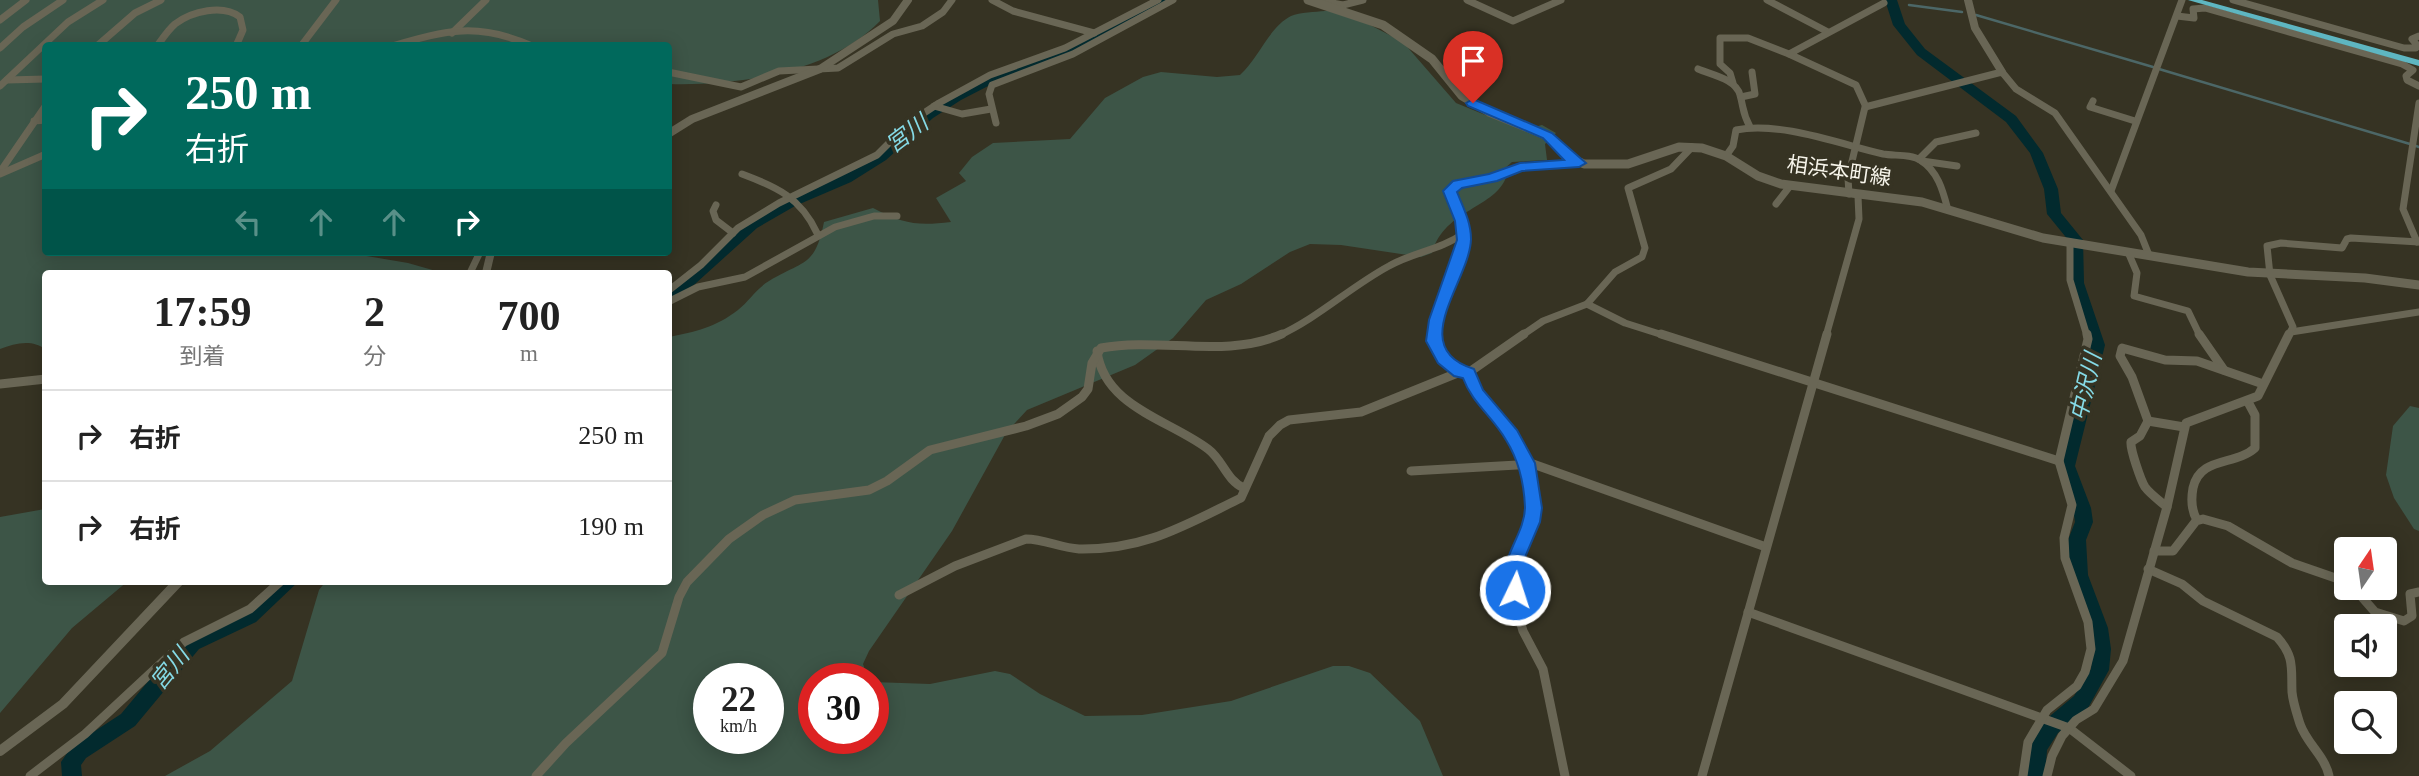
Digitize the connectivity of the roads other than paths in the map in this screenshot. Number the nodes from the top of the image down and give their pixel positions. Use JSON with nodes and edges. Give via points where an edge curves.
{"nodes":[{"id":1,"x":26,"y":0,"type":"edge"},
{"id":2,"x":63,"y":0,"type":"edge"},
{"id":3,"x":103,"y":0,"type":"edge"},
{"id":4,"x":161,"y":0,"type":"edge"},
{"id":5,"x":336,"y":0,"type":"edge"},
{"id":6,"x":486,"y":0,"type":"edge"},
{"id":7,"x":908,"y":0,"type":"edge"},
{"id":8,"x":952,"y":0,"type":"edge"},
{"id":9,"x":992,"y":0,"type":"edge"},
{"id":10,"x":1158,"y":0,"type":"edge"},
{"id":11,"x":1173,"y":0,"type":"edge"},
{"id":12,"x":1308,"y":0,"type":"edge"},
{"id":13,"x":1318,"y":0,"type":"edge"},
{"id":14,"x":1363,"y":0,"type":"edge"},
{"id":15,"x":1467,"y":0,"type":"edge"},
{"id":16,"x":1561,"y":0,"type":"edge"},
{"id":17,"x":1767,"y":0,"type":"edge"},
{"id":18,"x":1968,"y":0,"type":"edge"},
{"id":19,"x":2182,"y":0,"type":"edge"},
{"id":20,"x":2192,"y":0,"type":"edge"},
{"id":21,"x":2212,"y":0,"type":"edge"},
{"id":22,"x":2233,"y":0,"type":"edge"},
{"id":23,"x":1884,"y":3,"type":"dead end"},
{"id":24,"x":2177,"y":16,"type":"junction"},
{"id":25,"x":0,"y":20,"type":"edge"},
{"id":26,"x":1828,"y":32,"type":"junction"},
{"id":27,"x":452,"y":33,"type":"junction"},
{"id":28,"x":1101,"y":33,"type":"junction"},
{"id":29,"x":2419,"y":36,"type":"edge"},
{"id":30,"x":47,"y":42,"type":"edge"},
{"id":31,"x":102,"y":42,"type":"edge"},
{"id":32,"x":160,"y":42,"type":"edge"},
{"id":33,"x":238,"y":42,"type":"edge"},
{"id":34,"x":305,"y":42,"type":"edge"},
{"id":35,"x":405,"y":42,"type":"edge"},
{"id":36,"x":521,"y":42,"type":"edge"},
{"id":37,"x":42,"y":46,"type":"edge"},
{"id":38,"x":0,"y":48,"type":"edge"},
{"id":39,"x":1789,"y":54,"type":"junction"},
{"id":40,"x":2419,"y":58,"type":"edge"},
{"id":41,"x":2419,"y":63,"type":"edge"},
{"id":42,"x":820,"y":69,"type":"junction"},
{"id":43,"x":1698,"y":69,"type":"dead end"},
{"id":44,"x":1752,"y":72,"type":"dead end"},
{"id":45,"x":2002,"y":72,"type":"junction"},
{"id":46,"x":672,"y":73,"type":"edge"},
{"id":47,"x":994,"y":78,"type":"junction"},
{"id":48,"x":42,"y":79,"type":"edge"},
{"id":49,"x":1732,"y":83,"type":"junction"},
{"id":50,"x":2,"y":84,"type":"edge"},
{"id":51,"x":2419,"y":86,"type":"edge"},
{"id":52,"x":1741,"y":97,"type":"junction"},
{"id":53,"x":2093,"y":101,"type":"dead end"},
{"id":54,"x":2419,"y":103,"type":"edge"},
{"id":55,"x":1866,"y":107,"type":"junction"},
{"id":56,"x":937,"y":108,"type":"junction"},
{"id":57,"x":991,"y":108,"type":"junction"},
{"id":58,"x":42,"y":110,"type":"edge"},
{"id":59,"x":42,"y":120,"type":"edge"},
{"id":60,"x":34,"y":121,"type":"junction"},
{"id":61,"x":2136,"y":121,"type":"junction"},
{"id":62,"x":996,"y":123,"type":"dead end"},
{"id":63,"x":1750,"y":127,"type":"junction"},
{"id":64,"x":672,"y":132,"type":"edge"},
{"id":65,"x":1976,"y":133,"type":"dead end"},
{"id":66,"x":1856,"y":145,"type":"junction"},
{"id":67,"x":1692,"y":147,"type":"junction"},
{"id":68,"x":42,"y":156,"type":"edge"},
{"id":69,"x":1726,"y":156,"type":"junction"},
{"id":70,"x":1920,"y":160,"type":"junction"},
{"id":71,"x":1579,"y":163,"type":"junction"},
{"id":72,"x":1957,"y":166,"type":"dead end"},
{"id":73,"x":0,"y":173,"type":"edge"},
{"id":74,"x":742,"y":174,"type":"dead end"},
{"id":75,"x":1790,"y":186,"type":"junction"},
{"id":76,"x":2111,"y":191,"type":"junction"},
{"id":77,"x":1853,"y":195,"type":"junction"},
{"id":78,"x":795,"y":199,"type":"junction"},
{"id":79,"x":1776,"y":204,"type":"dead end"},
{"id":80,"x":716,"y":205,"type":"dead end"},
{"id":81,"x":1948,"y":210,"type":"junction"},
{"id":82,"x":897,"y":216,"type":"dead end"},
{"id":83,"x":733,"y":233,"type":"junction"},
{"id":84,"x":817,"y":233,"type":"junction"},
{"id":85,"x":1464,"y":233,"type":"junction"},
{"id":86,"x":2418,"y":242,"type":"edge"},
{"id":87,"x":2075,"y":244,"type":"junction"},
{"id":88,"x":2128,"y":252,"type":"junction"},
{"id":89,"x":2149,"y":255,"type":"junction"},
{"id":90,"x":2270,"y":274,"type":"junction"},
{"id":91,"x":2419,"y":285,"type":"edge"},
{"id":92,"x":672,"y":288,"type":"edge"},
{"id":93,"x":672,"y":300,"type":"edge"},
{"id":94,"x":1587,"y":304,"type":"junction"},
{"id":95,"x":2419,"y":312,"type":"edge"},
{"id":96,"x":2291,"y":332,"type":"junction"},
{"id":97,"x":1097,"y":351,"type":"junction"},
{"id":98,"x":2225,"y":371,"type":"junction"},
{"id":99,"x":1464,"y":372,"type":"junction"},
{"id":100,"x":42,"y":379,"type":"edge"},
{"id":101,"x":1813,"y":382,"type":"junction"},
{"id":102,"x":0,"y":384,"type":"edge"},
{"id":103,"x":2263,"y":384,"type":"junction"},
{"id":104,"x":2248,"y":402,"type":"junction"},
{"id":105,"x":2148,"y":421,"type":"junction"},
{"id":106,"x":2184,"y":427,"type":"junction"},
{"id":107,"x":2059,"y":461,"type":"junction"},
{"id":108,"x":1526,"y":463,"type":"junction"},
{"id":109,"x":1411,"y":471,"type":"dead end"},
{"id":110,"x":1244,"y":488,"type":"junction"},
{"id":111,"x":2167,"y":507,"type":"junction"},
{"id":112,"x":2197,"y":520,"type":"junction"},
{"id":113,"x":1766,"y":547,"type":"junction"},
{"id":114,"x":2154,"y":551,"type":"junction"},
{"id":115,"x":2148,"y":569,"type":"junction"},
{"id":116,"x":2334,"y":578,"type":"edge"},
{"id":117,"x":175,"y":585,"type":"edge"},
{"id":118,"x":277,"y":585,"type":"edge"},
{"id":119,"x":2419,"y":592,"type":"edge"},
{"id":120,"x":900,"y":595,"type":"dead end"},
{"id":121,"x":2364,"y":600,"type":"edge"},
{"id":122,"x":1748,"y":612,"type":"junction"},
{"id":123,"x":2046,"y":720,"type":"junction"},
{"id":124,"x":2066,"y":727,"type":"junction"},
{"id":125,"x":0,"y":751,"type":"edge"},
{"id":126,"x":30,"y":776,"type":"edge"},
{"id":127,"x":537,"y":776,"type":"edge"},
{"id":128,"x":1565,"y":776,"type":"edge"},
{"id":129,"x":1702,"y":776,"type":"edge"},
{"id":130,"x":2023,"y":776,"type":"edge"},
{"id":131,"x":2047,"y":776,"type":"edge"},
{"id":132,"x":2131,"y":776,"type":"edge"},
{"id":133,"x":2329,"y":776,"type":"edge"}],
"edges":[{"from":1,"to":25,"type":"street"},
{"from":2,"to":38,"type":"street"},
{"from":3,"to":30,"type":"street"},
{"from":4,"to":31,"type":"street","via":[[135,13]]},
{"from":5,"to":34,"type":"street","via":[[321,13]]},
{"from":6,"to":27,"type":"street"},
{"from":7,"to":42,"type":"street","via":[[893,20]]},
{"from":8,"to":42,"type":"street","via":[[922,26],[893,34],[838,68]]},
{"from":9,"to":28,"type":"street","via":[[1013,11]]},
{"from":10,"to":28,"type":"street"},
{"from":11,"to":28,"type":"street"},
{"from":12,"to":71,"type":"main road","via":[[1383,25],[1432,59],[1462,96],[1548,136]]},
{"from":13,"to":14,"type":"street","via":[[1343,5]]},
{"from":15,"to":16,"type":"street","via":[[1513,21]]},
{"from":17,"to":26,"type":"street"},
{"from":18,"to":45,"type":"street","via":[[1975,29]]},
{"from":19,"to":24,"type":"street"},
{"from":20,"to":41,"type":"highway"},
{"from":21,"to":40,"type":"highway"},
{"from":22,"to":29,"type":"street","via":[[2404,48],[2416,48],[2412,37]]},
{"from":23,"to":26,"type":"street"},
{"from":24,"to":51,"type":"street","via":[[2194,18],[2193,9],[2205,8],[2402,64],[2413,70],[2407,80]]},
{"from":24,"to":61,"type":"street"},
{"from":26,"to":39,"type":"street"},
{"from":27,"to":35,"type":"street"},
{"from":27,"to":36,"type":"street","via":[[492,31]]},
{"from":28,"to":47,"type":"street"},
{"from":28,"to":47,"type":"street","via":[[1058,60]]},
{"from":32,"to":33,"type":"street","via":[[181,20],[224,8],[241,17]]},
{"from":37,"to":50,"type":"street"},
{"from":39,"to":49,"type":"street","via":[[1748,38],[1720,38],[1720,64],[1730,73]]},
{"from":39,"to":55,"type":"street","via":[[1856,85]]},
{"from":42,"to":46,"type":"street","via":[[779,71],[741,88]]},
{"from":42,"to":64,"type":"street","via":[[692,119]]},
{"from":43,"to":49,"type":"street"},
{"from":44,"to":52,"type":"street","via":[[1755,94]]},
{"from":45,"to":55,"type":"street"},
{"from":45,"to":76,"type":"street","via":[[2016,89],[2055,113]]},
{"from":47,"to":56,"type":"street"},
{"from":47,"to":57,"type":"street"},
{"from":48,"to":50,"type":"street"},
{"from":49,"to":52,"type":"street"},
{"from":52,"to":63,"type":"street","via":[[1741,111]]},
{"from":53,"to":61,"type":"street","via":[[2090,107]]},
{"from":54,"to":86,"type":"street","via":[[2403,209]]},
{"from":55,"to":66,"type":"street"},
{"from":56,"to":57,"type":"street","via":[[976,113]]},
{"from":56,"to":78,"type":"street","via":[[909,122],[877,155]]},
{"from":57,"to":62,"type":"street"},
{"from":58,"to":60,"type":"street"},
{"from":59,"to":60,"type":"street"},
{"from":60,"to":73,"type":"street"},
{"from":61,"to":76,"type":"street"},
{"from":63,"to":66,"type":"street"},
{"from":63,"to":69,"type":"street","via":[[1736,130]]},
{"from":65,"to":70,"type":"street","via":[[1944,138],[1929,147]]},
{"from":66,"to":70,"type":"street"},
{"from":66,"to":77,"type":"street","via":[[1848,178]]},
{"from":67,"to":69,"type":"main road","name":"相浜本町線"},
{"from":67,"to":71,"type":"main road","name":"相浜本町線","via":[[1628,164]]},
{"from":67,"to":94,"type":"street","via":[[1671,169],[1628,188],[1644,252],[1639,260],[1611,276]]},
{"from":68,"to":73,"type":"street"},
{"from":69,"to":75,"type":"main road","name":"相浜本町線","via":[[1758,176]]},
{"from":70,"to":72,"type":"street"},
{"from":70,"to":81,"type":"street","via":[[1940,181]]},
{"from":71,"to":85,"type":"street","via":[[1520,167],[1453,187],[1450,193]]},
{"from":74,"to":78,"type":"street","via":[[784,189]]},
{"from":75,"to":77,"type":"main road","name":"相浜本町線"},
{"from":75,"to":79,"type":"street"},
{"from":76,"to":89,"type":"street"},
{"from":77,"to":81,"type":"main road","name":"相浜本町線","via":[[1914,201]]},
{"from":77,"to":101,"type":"street","via":[[1859,219]]},
{"from":78,"to":83,"type":"street","via":[[765,211]]},
{"from":78,"to":84,"type":"street"},
{"from":80,"to":83,"type":"street","via":[[716,219]]},
{"from":81,"to":87,"type":"main road","name":"相浜本町線"},
{"from":82,"to":84,"type":"street","via":[[867,216]]},
{"from":83,"to":92,"type":"street"},
{"from":84,"to":93,"type":"street","via":[[751,275],[689,289]]},
{"from":85,"to":97,"type":"street","via":[[1389,265],[1270,340],[1251,344],[1131,342]]},
{"from":85,"to":99,"type":"street","via":[[1464,246],[1434,333],[1439,354]]},
{"from":86,"to":90,"type":"street","via":[[2351,238],[2342,248],[2267,246]]},
{"from":87,"to":88,"type":"main road","name":"相浜本町線"},
{"from":87,"to":107,"type":"street","via":[[2070,280],[2088,339]]},
{"from":88,"to":89,"type":"main road","name":"相浜本町線"},
{"from":88,"to":98,"type":"street","via":[[2137,273],[2134,296],[2188,311]]},
{"from":89,"to":90,"type":"main road","name":"相浜本町線"},
{"from":90,"to":91,"type":"main road","name":"相浜本町線"},
{"from":90,"to":96,"type":"street","via":[[2293,327]]},
{"from":94,"to":99,"type":"street","via":[[1543,321]]},
{"from":94,"to":101,"type":"street","via":[[1625,323]]},
{"from":95,"to":96,"type":"street"},
{"from":96,"to":103,"type":"street"},
{"from":97,"to":110,"type":"street","via":[[1112,387],[1126,402],[1210,450],[1229,480]]},
{"from":97,"to":127,"type":"street","via":[[1088,391],[1058,413],[921,452],[871,490],[796,499],[743,529],[689,579],[663,653],[558,749]]},
{"from":98,"to":103,"type":"street"},
{"from":98,"to":105,"type":"street","via":[[2193,360],[2165,360],[2122,348],[2120,356]]},
{"from":99,"to":108,"type":"street","via":[[1511,434]]},
{"from":99,"to":110,"type":"street","via":[[1361,411],[1289,420],[1269,436]]},
{"from":100,"to":102,"type":"street"},
{"from":101,"to":107,"type":"street"},
{"from":101,"to":113,"type":"street"},
{"from":103,"to":104,"type":"street","via":[[2258,396]]},
{"from":104,"to":106,"type":"street","via":[[2193,418]]},
{"from":104,"to":112,"type":"street","via":[[2255,415],[2255,448],[2245,456],[2217,461],[2203,469],[2192,490]]},
{"from":105,"to":106,"type":"street"},
{"from":105,"to":111,"type":"street","via":[[2130,449],[2144,486]]},
{"from":106,"to":111,"type":"street"},
{"from":107,"to":123,"type":"street","via":[[2072,505],[2064,538],[2065,558],[2088,622],[2091,649],[2077,686],[2047,710]]},
{"from":108,"to":109,"type":"street"},
{"from":108,"to":113,"type":"street"},
{"from":108,"to":128,"type":"street","via":[[1533,508],[1514,562],[1517,610],[1543,669]]},
{"from":110,"to":120,"type":"street","via":[[1241,498],[1143,543],[1076,549],[1026,539],[955,566]]},
{"from":111,"to":114,"type":"street"},
{"from":112,"to":114,"type":"street","via":[[2173,551]]},
{"from":112,"to":116,"type":"street","via":[[2228,526],[2292,563]]},
{"from":113,"to":122,"type":"street"},
{"from":114,"to":115,"type":"street"},
{"from":115,"to":124,"type":"street","via":[[2120,668],[2094,709]]},
{"from":115,"to":133,"type":"street","via":[[2286,646],[2293,664],[2292,695],[2301,727]]},
{"from":117,"to":125,"type":"street","via":[[62,704]]},
{"from":118,"to":126,"type":"street","via":[[250,609],[184,642],[85,734]]},
{"from":119,"to":121,"type":"street","via":[[2410,594],[2412,617],[2404,621],[2375,612]]},
{"from":122,"to":123,"type":"street"},
{"from":122,"to":129,"type":"street"},
{"from":123,"to":124,"type":"street"},
{"from":123,"to":130,"type":"street","via":[[2028,742]]},
{"from":124,"to":131,"type":"street"},
{"from":124,"to":132,"type":"street"}]}
